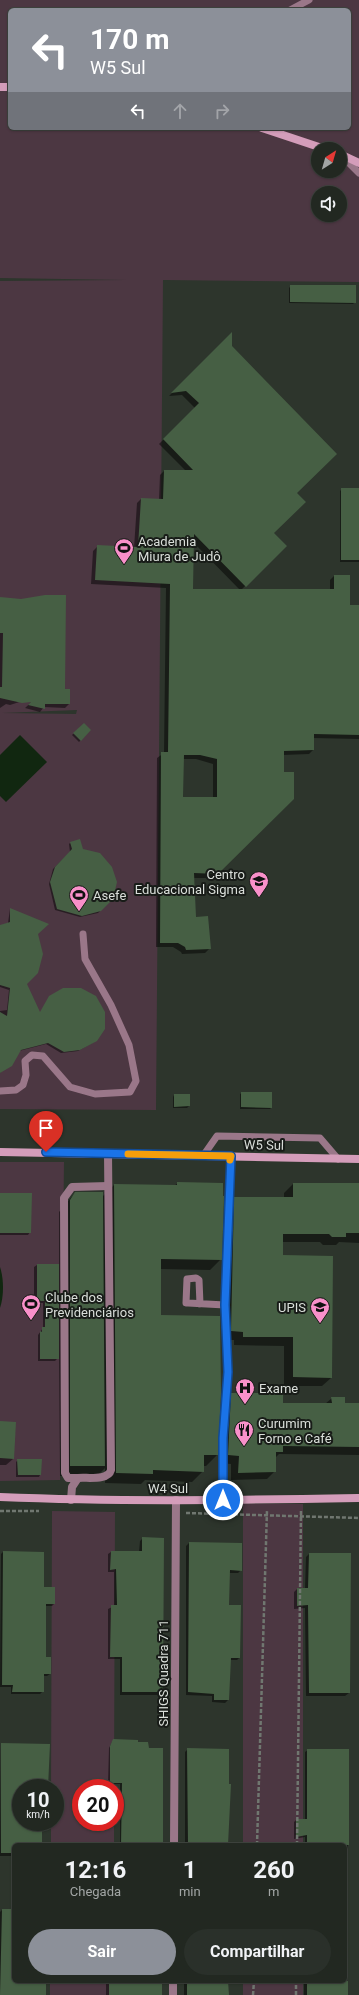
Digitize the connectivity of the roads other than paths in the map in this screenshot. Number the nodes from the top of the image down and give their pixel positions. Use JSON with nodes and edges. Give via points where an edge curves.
{"nodes":[{"id":1,"x":309,"y":0,"type":"edge"},
{"id":2,"x":294,"y":8,"type":"edge"},
{"id":3,"x":268,"y":130,"type":"edge"},
{"id":4,"x":311,"y":144,"type":"edge"},
{"id":5,"x":347,"y":158,"type":"edge"},
{"id":6,"x":347,"y":162,"type":"edge"},
{"id":7,"x":359,"y":163,"type":"edge"},
{"id":8,"x":359,"y":173,"type":"edge"},
{"id":9,"x":83,"y":934,"type":"dead end"},
{"id":10,"x":0,"y":1091,"type":"edge"},
{"id":11,"x":0,"y":1152,"type":"edge"},
{"id":12,"x":108,"y":1153,"type":"junction"},
{"id":13,"x":203,"y":1156,"type":"junction"},
{"id":14,"x":231,"y":1156,"type":"junction"},
{"id":15,"x":338,"y":1159,"type":"junction"},
{"id":16,"x":359,"y":1159,"type":"edge"},
{"id":17,"x":108,"y":1186,"type":"junction"},
{"id":18,"x":200,"y":1304,"type":"dead end"},
{"id":19,"x":225,"y":1305,"type":"junction"},
{"id":20,"x":78,"y":1478,"type":"junction"},
{"id":21,"x":0,"y":1497,"type":"edge"},
{"id":22,"x":359,"y":1498,"type":"edge"},
{"id":23,"x":71,"y":1500,"type":"junction"},
{"id":24,"x":176,"y":1500,"type":"junction"},
{"id":25,"x":223,"y":1500,"type":"junction"},
{"id":26,"x":174,"y":1843,"type":"edge"},
{"id":27,"x":174,"y":1983,"type":"edge"},
{"id":28,"x":173,"y":1995,"type":"edge"}],
"edges":[{"from":1,"to":2,"type":"lane"},
{"from":3,"to":4,"type":"main road"},
{"from":5,"to":7,"type":"main road"},
{"from":6,"to":8,"type":"lane"},
{"from":9,"to":10,"type":"lane","via":[[85,959],[111,1005],[129,1045],[136,1081],[130,1092],[95,1094],[70,1087],[43,1056],[32,1055],[25,1061],[26,1075],[23,1085],[16,1090]]},
{"from":11,"to":12,"type":"main road","name":"W5 Sul"},
{"from":12,"to":13,"type":"main road","name":"W5 Sul"},
{"from":12,"to":17,"type":"street"},
{"from":13,"to":14,"type":"main road","name":"W5 Sul"},
{"from":13,"to":15,"type":"lane","via":[[217,1136],[320,1138]]},
{"from":14,"to":15,"type":"main road","name":"W5 Sul"},
{"from":14,"to":19,"type":"lane"},
{"from":15,"to":16,"type":"main road","name":"W5 Sul"},
{"from":17,"to":20,"type":"street","via":[[111,1470],[105,1477]]},
{"from":17,"to":20,"type":"street","via":[[72,1187],[64,1198],[65,1473],[68,1478]]},
{"from":18,"to":19,"type":"lane"},
{"from":19,"to":25,"type":"lane","via":[[228,1372],[223,1438]]},
{"from":20,"to":23,"type":"street","via":[[72,1487]]},
{"from":21,"to":23,"type":"main road","name":"W4 Sul"},
{"from":22,"to":25,"type":"main road","name":"W4 Sul"},
{"from":23,"to":24,"type":"main road","name":"W4 Sul"},
{"from":24,"to":25,"type":"main road","name":"W4 Sul"},
{"from":24,"to":26,"type":"street","name":"SHIGS Quadra 711"},
{"from":27,"to":28,"type":"street"}]}
